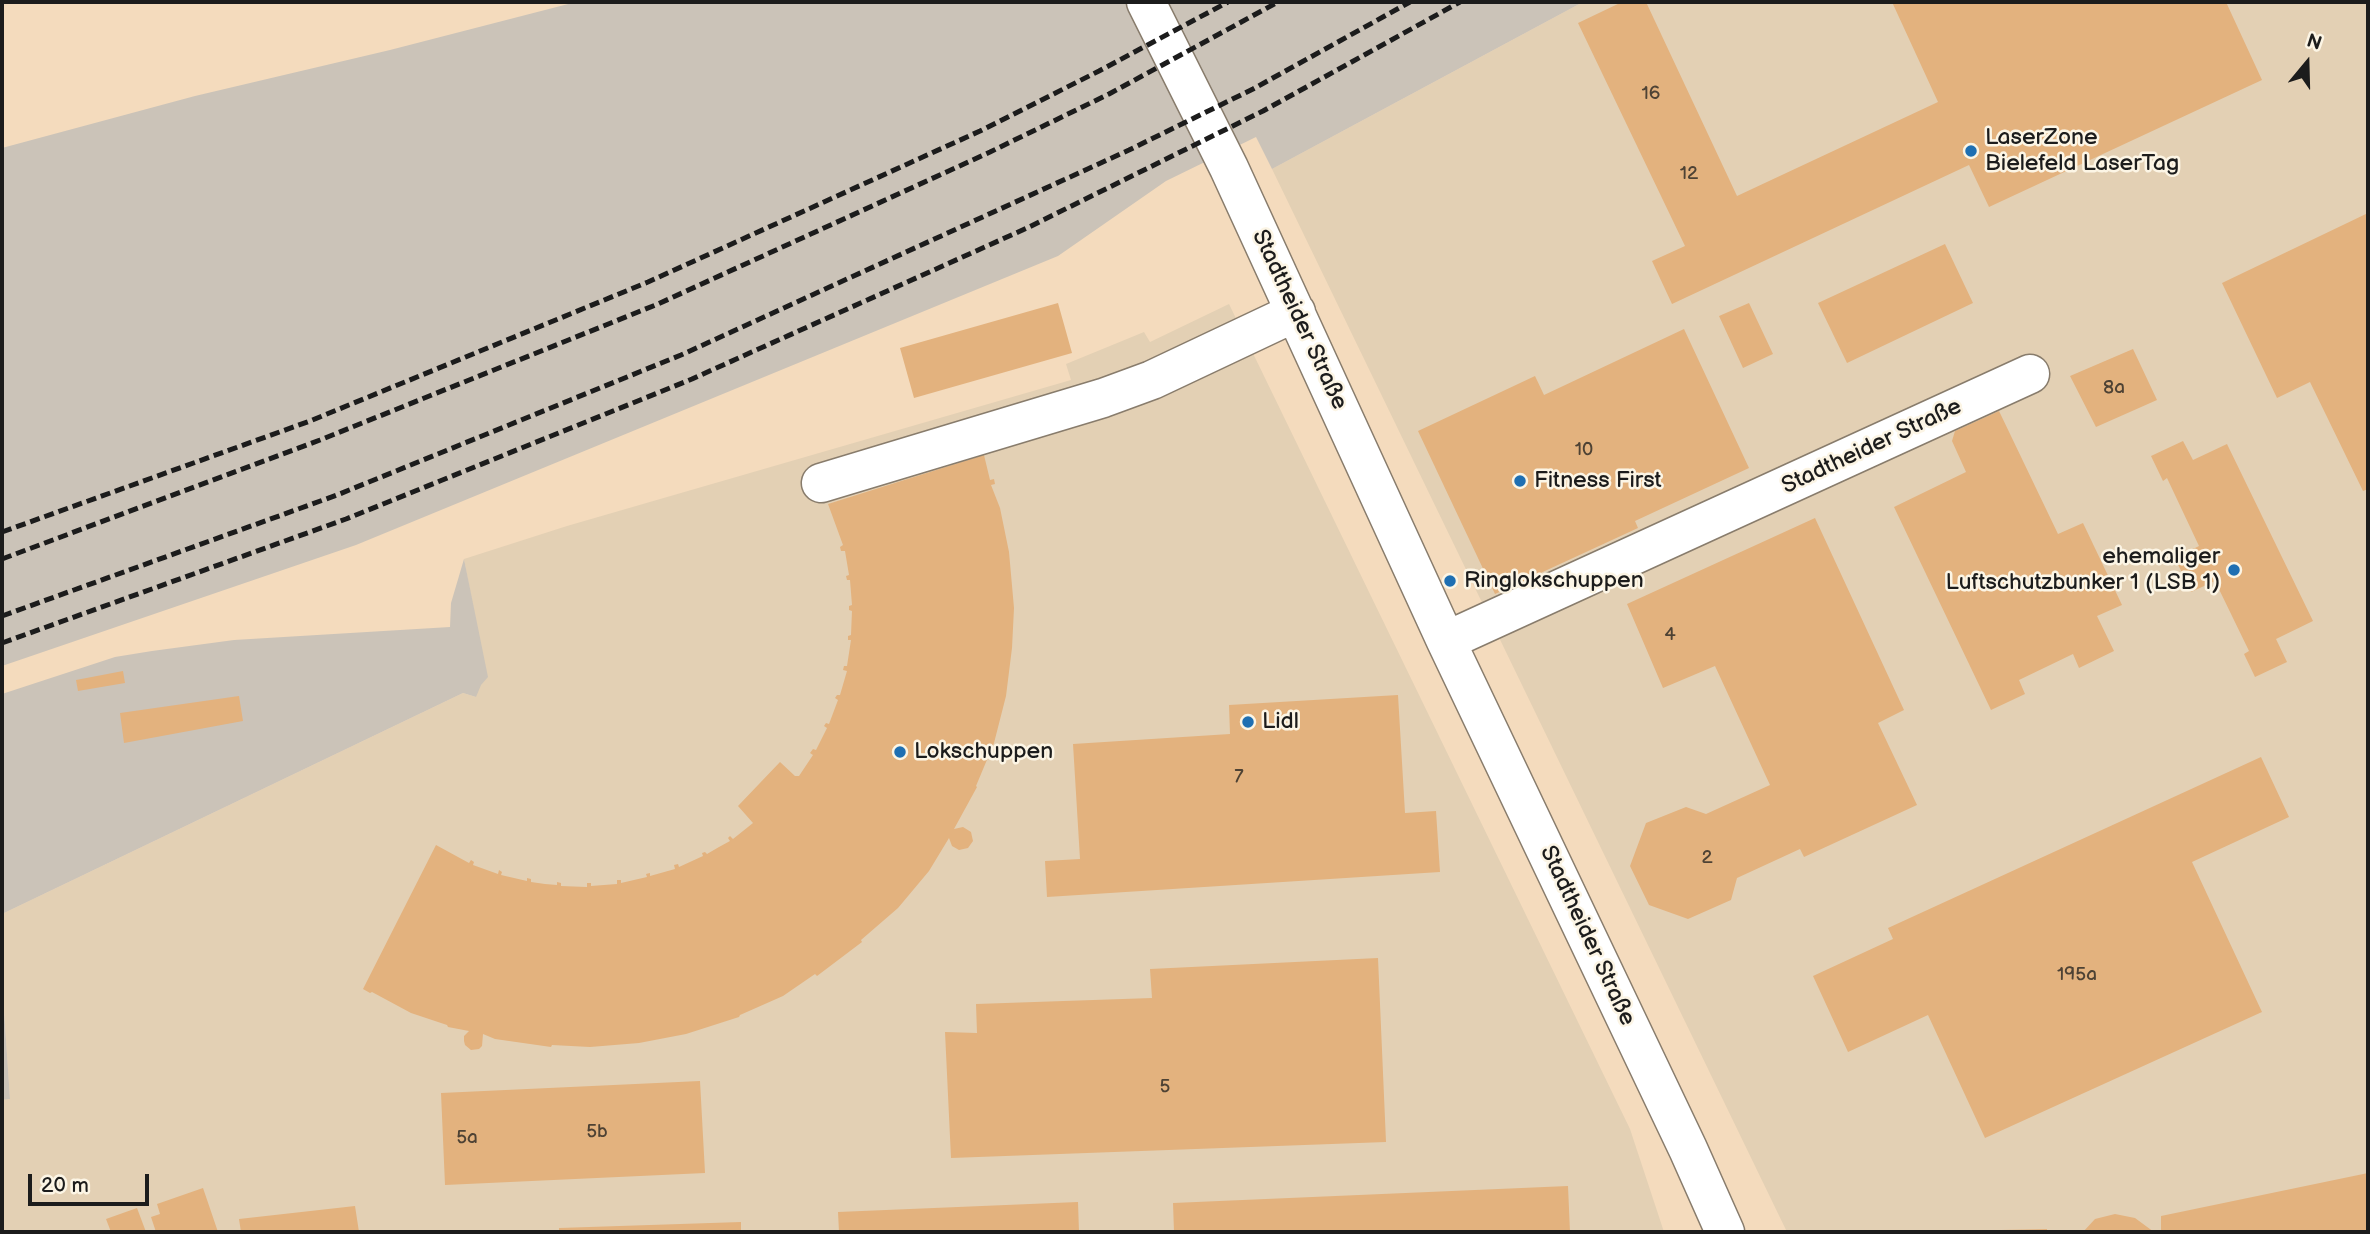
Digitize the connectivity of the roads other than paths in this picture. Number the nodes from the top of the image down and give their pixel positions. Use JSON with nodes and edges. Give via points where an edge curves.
{"nodes":[{"id":1,"x":1146,"y":2,"type":"edge"},
{"id":2,"x":1296,"y":312,"type":"junction"},
{"id":3,"x":2030,"y":374,"type":"dead end"},
{"id":4,"x":821,"y":483,"type":"dead end"},
{"id":5,"x":1446,"y":641,"type":"junction"},
{"id":6,"x":1725,"y":1232,"type":"edge"}],
"edges":[{"from":1,"to":2,"type":"street","name":"Stadtheider Straße"},
{"from":2,"to":4,"type":"street","via":[[1104,398]]},
{"from":2,"to":5,"type":"street","name":"Stadtheider Straße"},
{"from":3,"to":5,"type":"street","name":"Stadtheider Straße"},
{"from":5,"to":6,"type":"street","name":"Stadtheider Straße"}]}
